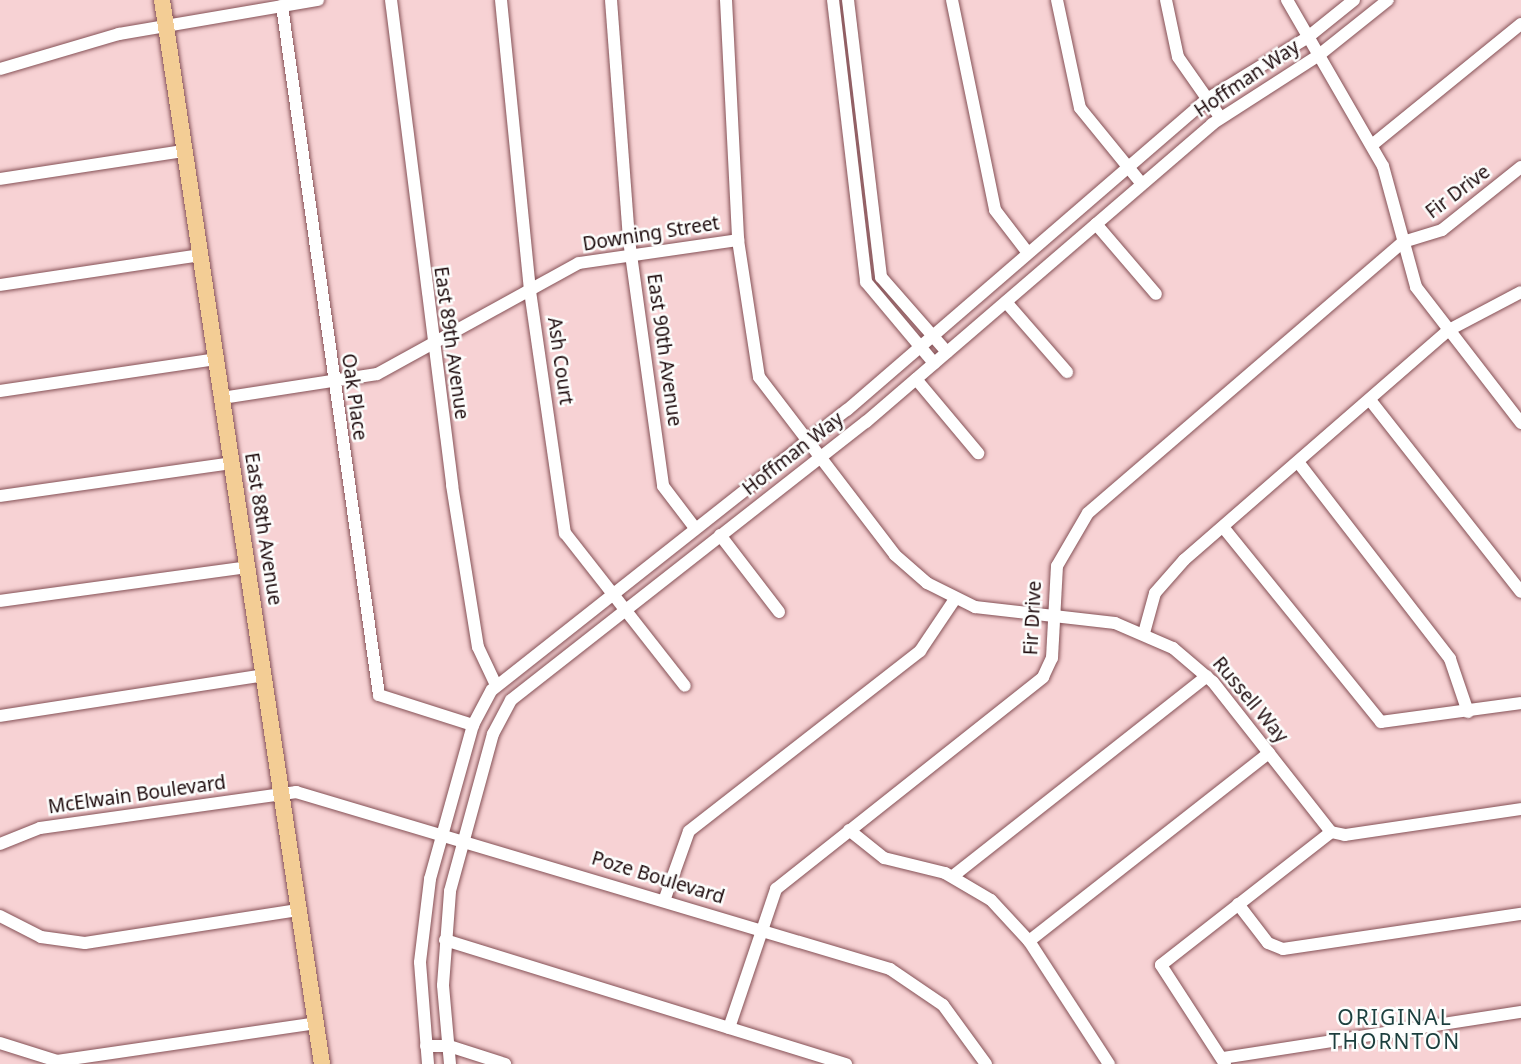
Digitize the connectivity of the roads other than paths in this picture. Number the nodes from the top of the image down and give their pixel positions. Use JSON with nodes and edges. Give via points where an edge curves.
{"nodes":[{"id":1,"x":162,"y":0,"type":"edge"},
{"id":2,"x":318,"y":0,"type":"edge"},
{"id":3,"x":391,"y":0,"type":"edge"},
{"id":4,"x":501,"y":0,"type":"edge"},
{"id":5,"x":611,"y":0,"type":"edge"},
{"id":6,"x":726,"y":0,"type":"edge"},
{"id":7,"x":833,"y":0,"type":"edge"},
{"id":8,"x":848,"y":0,"type":"edge"},
{"id":9,"x":952,"y":0,"type":"edge"},
{"id":10,"x":1058,"y":0,"type":"edge"},
{"id":11,"x":1166,"y":0,"type":"edge"},
{"id":12,"x":1287,"y":0,"type":"edge"},
{"id":13,"x":1354,"y":0,"type":"edge"},
{"id":14,"x":1388,"y":0,"type":"edge"},
{"id":15,"x":282,"y":6,"type":"junction"},
{"id":16,"x":165,"y":24,"type":"junction"},
{"id":17,"x":1521,"y":24,"type":"edge"},
{"id":18,"x":1308,"y":37,"type":"junction"},
{"id":19,"x":1319,"y":55,"type":"junction"},
{"id":20,"x":0,"y":69,"type":"edge"},
{"id":21,"x":1208,"y":99,"type":"junction"},
{"id":22,"x":1220,"y":117,"type":"junction"},
{"id":23,"x":1371,"y":145,"type":"junction"},
{"id":24,"x":184,"y":151,"type":"junction"},
{"id":25,"x":1128,"y":167,"type":"junction"},
{"id":26,"x":1521,"y":167,"type":"edge"},
{"id":27,"x":0,"y":179,"type":"edge"},
{"id":28,"x":1142,"y":184,"type":"junction"},
{"id":29,"x":1096,"y":224,"type":"junction"},
{"id":30,"x":738,"y":240,"type":"junction"},
{"id":31,"x":1403,"y":242,"type":"junction"},
{"id":32,"x":1028,"y":253,"type":"junction"},
{"id":33,"x":200,"y":255,"type":"junction"},
{"id":34,"x":631,"y":255,"type":"junction"},
{"id":35,"x":0,"y":285,"type":"edge"},
{"id":36,"x":530,"y":291,"type":"junction"},
{"id":37,"x":1521,"y":292,"type":"edge"},
{"id":38,"x":1156,"y":294,"type":"dead end"},
{"id":39,"x":1006,"y":302,"type":"junction"},
{"id":40,"x":1449,"y":330,"type":"junction"},
{"id":41,"x":933,"y":336,"type":"junction"},
{"id":42,"x":431,"y":347,"type":"junction"},
{"id":43,"x":920,"y":347,"type":"junction"},
{"id":44,"x":947,"y":352,"type":"junction"},
{"id":45,"x":216,"y":359,"type":"junction"},
{"id":46,"x":934,"y":363,"type":"junction"},
{"id":47,"x":1067,"y":373,"type":"dead end"},
{"id":48,"x":916,"y":379,"type":"junction"},
{"id":49,"x":332,"y":381,"type":"junction"},
{"id":50,"x":0,"y":391,"type":"edge"},
{"id":51,"x":222,"y":398,"type":"junction"},
{"id":52,"x":1370,"y":400,"type":"junction"},
{"id":53,"x":1520,"y":420,"type":"edge"},
{"id":54,"x":806,"y":441,"type":"junction"},
{"id":55,"x":978,"y":453,"type":"dead end"},
{"id":56,"x":820,"y":459,"type":"junction"},
{"id":57,"x":1298,"y":462,"type":"junction"},
{"id":58,"x":231,"y":463,"type":"junction"},
{"id":59,"x":0,"y":496,"type":"edge"},
{"id":60,"x":695,"y":527,"type":"junction"},
{"id":61,"x":1223,"y":527,"type":"junction"},
{"id":62,"x":720,"y":535,"type":"junction"},
{"id":63,"x":247,"y":567,"type":"junction"},
{"id":64,"x":1521,"y":592,"type":"edge"},
{"id":65,"x":611,"y":594,"type":"junction"},
{"id":66,"x":955,"y":599,"type":"junction"},
{"id":67,"x":0,"y":601,"type":"edge"},
{"id":68,"x":625,"y":608,"type":"junction"},
{"id":69,"x":779,"y":612,"type":"dead end"},
{"id":70,"x":1052,"y":618,"type":"junction"},
{"id":71,"x":1144,"y":633,"type":"junction"},
{"id":72,"x":264,"y":675,"type":"junction"},
{"id":73,"x":1208,"y":676,"type":"junction"},
{"id":74,"x":496,"y":685,"type":"junction"},
{"id":75,"x":685,"y":686,"type":"dead end"},
{"id":76,"x":1521,"y":704,"type":"edge"},
{"id":77,"x":1468,"y":712,"type":"junction"},
{"id":78,"x":0,"y":716,"type":"edge"},
{"id":79,"x":473,"y":725,"type":"junction"},
{"id":80,"x":1269,"y":753,"type":"junction"},
{"id":81,"x":282,"y":793,"type":"junction"},
{"id":82,"x":1521,"y":809,"type":"edge"},
{"id":83,"x":849,"y":830,"type":"junction"},
{"id":84,"x":1331,"y":832,"type":"junction"},
{"id":85,"x":441,"y":833,"type":"junction"},
{"id":86,"x":462,"y":838,"type":"junction"},
{"id":87,"x":0,"y":844,"type":"edge"},
{"id":88,"x":953,"y":876,"type":"junction"},
{"id":89,"x":664,"y":901,"type":"junction"},
{"id":90,"x":1238,"y":904,"type":"junction"},
{"id":91,"x":299,"y":910,"type":"junction"},
{"id":92,"x":1521,"y":914,"type":"edge"},
{"id":93,"x":0,"y":916,"type":"edge"},
{"id":94,"x":759,"y":929,"type":"junction"},
{"id":95,"x":445,"y":940,"type":"junction"},
{"id":96,"x":1028,"y":941,"type":"junction"},
{"id":97,"x":1521,"y":1012,"type":"edge"},
{"id":98,"x":316,"y":1023,"type":"junction"},
{"id":99,"x":729,"y":1028,"type":"junction"},
{"id":100,"x":0,"y":1043,"type":"edge"},
{"id":101,"x":426,"y":1046,"type":"junction"},
{"id":102,"x":449,"y":1046,"type":"junction"},
{"id":103,"x":1224,"y":1061,"type":"edge"},
{"id":104,"x":322,"y":1064,"type":"edge"},
{"id":105,"x":428,"y":1064,"type":"edge"},
{"id":106,"x":450,"y":1064,"type":"edge"},
{"id":107,"x":505,"y":1064,"type":"edge"},
{"id":108,"x":846,"y":1064,"type":"edge"},
{"id":109,"x":986,"y":1064,"type":"edge"},
{"id":110,"x":1109,"y":1064,"type":"edge"}],
"edges":[{"from":1,"to":16,"type":"main road","name":"East 88th Avenue"},
{"from":2,"to":15,"type":"street"},
{"from":3,"to":42,"type":"street","name":"East 89th Avenue"},
{"from":4,"to":36,"type":"street","name":"Ash Court"},
{"from":5,"to":34,"type":"street","name":"East 90th Avenue"},
{"from":6,"to":30,"type":"street","name":"Russell Way"},
{"from":7,"to":43,"type":"street","via":[[866,282]]},
{"from":8,"to":41,"type":"street","via":[[881,277]]},
{"from":9,"to":32,"type":"street","via":[[995,210]]},
{"from":10,"to":25,"type":"street","via":[[1080,108]]},
{"from":11,"to":21,"type":"street","via":[[1178,57]]},
{"from":12,"to":18,"type":"street"},
{"from":13,"to":18,"type":"street","name":"Hoffman Way"},
{"from":14,"to":19,"type":"street","name":"Hoffman Way"},
{"from":15,"to":16,"type":"street"},
{"from":15,"to":49,"type":"street","name":"Oak Place"},
{"from":16,"to":20,"type":"street"},
{"from":16,"to":24,"type":"main road","name":"East 88th Avenue"},
{"from":17,"to":23,"type":"street"},
{"from":18,"to":19,"type":"street"},
{"from":18,"to":21,"type":"street","name":"Hoffman Way"},
{"from":19,"to":22,"type":"street","name":"Hoffman Way"},
{"from":19,"to":23,"type":"street"},
{"from":21,"to":22,"type":"street"},
{"from":21,"to":25,"type":"street","name":"Hoffman Way"},
{"from":22,"to":28,"type":"street","name":"Hoffman Way"},
{"from":23,"to":31,"type":"street","via":[[1391,182]]},
{"from":24,"to":27,"type":"street"},
{"from":24,"to":33,"type":"main road","name":"East 88th Avenue"},
{"from":25,"to":28,"type":"street"},
{"from":25,"to":32,"type":"street","name":"Hoffman Way"},
{"from":26,"to":31,"type":"street","name":"Fir Drive","via":[[1441,230]]},
{"from":28,"to":29,"type":"street","name":"Hoffman Way"},
{"from":29,"to":38,"type":"street"},
{"from":29,"to":39,"type":"street","name":"Hoffman Way"},
{"from":30,"to":34,"type":"street","name":"Downing Street"},
{"from":30,"to":54,"type":"street","name":"Russell Way","via":[[759,377]]},
{"from":31,"to":40,"type":"street","via":[[1416,287]]},
{"from":31,"to":70,"type":"street","name":"Fir Drive","via":[[1088,513],[1058,562]]},
{"from":32,"to":41,"type":"street","name":"Hoffman Way"},
{"from":33,"to":35,"type":"street"},
{"from":33,"to":45,"type":"main road","name":"East 88th Avenue"},
{"from":34,"to":36,"type":"street","name":"Downing Street","via":[[579,263]]},
{"from":34,"to":60,"type":"street","name":"East 90th Avenue","via":[[663,486]]},
{"from":36,"to":42,"type":"street","name":"Downing Street"},
{"from":36,"to":65,"type":"street","name":"Ash Court","via":[[565,533]]},
{"from":37,"to":40,"type":"street"},
{"from":39,"to":44,"type":"street","name":"Hoffman Way"},
{"from":39,"to":47,"type":"street"},
{"from":40,"to":52,"type":"street"},
{"from":40,"to":53,"type":"street"},
{"from":41,"to":43,"type":"street","name":"Hoffman Way"},
{"from":41,"to":44,"type":"street"},
{"from":42,"to":49,"type":"street","name":"Downing Street","via":[[377,374]]},
{"from":42,"to":74,"type":"street","name":"East 89th Avenue","via":[[476,640]]},
{"from":43,"to":46,"type":"street"},
{"from":43,"to":54,"type":"street","name":"Hoffman Way"},
{"from":44,"to":46,"type":"street","name":"Hoffman Way"},
{"from":45,"to":50,"type":"street"},
{"from":45,"to":51,"type":"main road","name":"East 88th Avenue"},
{"from":46,"to":48,"type":"street","name":"Hoffman Way"},
{"from":48,"to":55,"type":"street"},
{"from":48,"to":56,"type":"street","name":"Hoffman Way"},
{"from":49,"to":51,"type":"street","name":"Downing Street"},
{"from":49,"to":79,"type":"street","name":"Oak Place","via":[[379,695]]},
{"from":51,"to":58,"type":"main road","name":"East 88th Avenue"},
{"from":52,"to":57,"type":"street"},
{"from":52,"to":64,"type":"street"},
{"from":54,"to":56,"type":"street","name":"Russell Way"},
{"from":54,"to":60,"type":"street","name":"Hoffman Way"},
{"from":56,"to":62,"type":"street","name":"Hoffman Way"},
{"from":56,"to":66,"type":"street","name":"Russell Way","via":[[895,555]]},
{"from":57,"to":61,"type":"street"},
{"from":57,"to":77,"type":"street","via":[[1450,659]]},
{"from":58,"to":59,"type":"street"},
{"from":58,"to":63,"type":"main road","name":"East 88th Avenue"},
{"from":60,"to":65,"type":"street","name":"Hoffman Way"},
{"from":61,"to":71,"type":"street","via":[[1161,583]]},
{"from":61,"to":77,"type":"street","via":[[1376,720],[1393,724]]},
{"from":62,"to":68,"type":"street","name":"Hoffman Way"},
{"from":62,"to":69,"type":"street"},
{"from":63,"to":67,"type":"street"},
{"from":63,"to":72,"type":"main road","name":"East 88th Avenue"},
{"from":65,"to":68,"type":"street","name":"Ash Court"},
{"from":65,"to":74,"type":"street","name":"Hoffman Way"},
{"from":66,"to":70,"type":"street","name":"Russell Way","via":[[1003,614]]},
{"from":66,"to":89,"type":"street","via":[[927,645],[689,831]]},
{"from":68,"to":75,"type":"street","name":"Ash Court"},
{"from":68,"to":86,"type":"street","name":"Hoffman Way","via":[[502,711]]},
{"from":70,"to":71,"type":"street","name":"Russell Way","via":[[1097,620]]},
{"from":70,"to":83,"type":"street","name":"Fir Drive","via":[[1052,658],[1036,685]]},
{"from":71,"to":73,"type":"street","name":"Russell Way"},
{"from":72,"to":78,"type":"street"},
{"from":72,"to":81,"type":"main road","name":"East 88th Avenue"},
{"from":73,"to":80,"type":"street","name":"Russell Way"},
{"from":73,"to":88,"type":"street"},
{"from":74,"to":79,"type":"street","name":"Hoffman Way"},
{"from":76,"to":77,"type":"street"},
{"from":79,"to":85,"type":"street","name":"Hoffman Way"},
{"from":80,"to":84,"type":"street","name":"Russell Way"},
{"from":80,"to":96,"type":"street"},
{"from":81,"to":85,"type":"street","name":"Poze Boulevard"},
{"from":81,"to":87,"type":"street","name":"McElwain Boulevard","via":[[40,828]]},
{"from":81,"to":91,"type":"main road","name":"East 88th Avenue"},
{"from":82,"to":84,"type":"street","via":[[1345,835]]},
{"from":83,"to":88,"type":"street","via":[[884,858]]},
{"from":83,"to":94,"type":"street","name":"Fir Drive","via":[[776,889]]},
{"from":84,"to":90,"type":"street"},
{"from":85,"to":86,"type":"street","name":"Poze Boulevard"},
{"from":85,"to":101,"type":"street","name":"Hoffman Way","via":[[420,936]]},
{"from":86,"to":89,"type":"street","name":"Poze Boulevard"},
{"from":86,"to":95,"type":"street","name":"Hoffman Way"},
{"from":88,"to":96,"type":"street","via":[[991,900]]},
{"from":89,"to":94,"type":"street","name":"Poze Boulevard"},
{"from":90,"to":92,"type":"street","via":[[1268,943],[1283,949]]},
{"from":90,"to":103,"type":"street","via":[[1161,965]]},
{"from":91,"to":93,"type":"street","via":[[85,943],[41,937]]},
{"from":91,"to":98,"type":"main road","name":"East 88th Avenue"},
{"from":94,"to":99,"type":"street","name":"Fir Drive"},
{"from":94,"to":109,"type":"street","name":"Poze Boulevard","via":[[903,975],[948,1010]]},
{"from":95,"to":99,"type":"street"},
{"from":95,"to":102,"type":"street","name":"Hoffman Way"},
{"from":96,"to":110,"type":"street"},
{"from":97,"to":103,"type":"street"},
{"from":98,"to":100,"type":"street","via":[[57,1061]]},
{"from":98,"to":104,"type":"main road","name":"East 88th Avenue"},
{"from":99,"to":108,"type":"street"},
{"from":101,"to":102,"type":"street"},
{"from":101,"to":105,"type":"street","name":"Hoffman Way"},
{"from":102,"to":106,"type":"street","name":"Hoffman Way"},
{"from":102,"to":107,"type":"street"}]}
